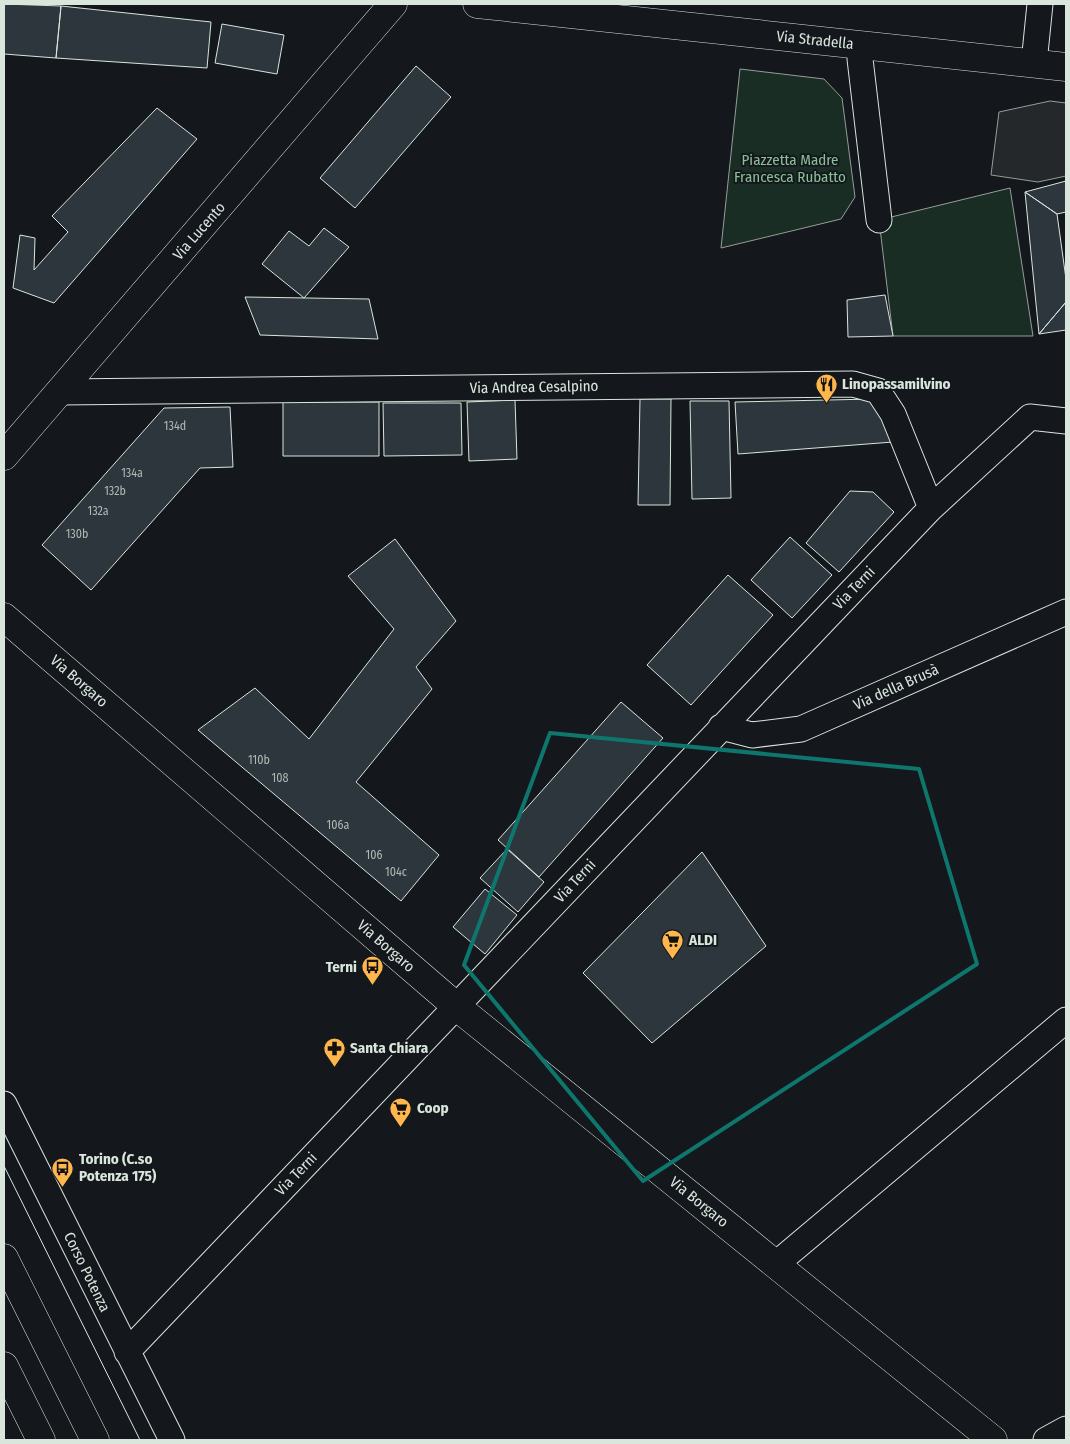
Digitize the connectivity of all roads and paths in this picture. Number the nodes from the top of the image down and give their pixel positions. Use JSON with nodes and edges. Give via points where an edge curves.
{"nodes":[{"id":1,"x":393,"y":4,"type":"edge"},
{"id":2,"x":477,"y":4,"type":"edge"},
{"id":3,"x":1040,"y":4,"type":"edge"},
{"id":4,"x":568,"y":9,"type":"edge"},
{"id":5,"x":861,"y":45,"type":"junction"},
{"id":6,"x":1034,"y":63,"type":"junction"},
{"id":7,"x":1066,"y":67,"type":"edge"},
{"id":8,"x":879,"y":220,"type":"dead end"},
{"id":9,"x":60,"y":392,"type":"junction"},
{"id":10,"x":1066,"y":421,"type":"edge"},
{"id":11,"x":4,"y":456,"type":"edge"},
{"id":12,"x":931,"y":508,"type":"junction"},
{"id":13,"x":1066,"y":612,"type":"edge"},
{"id":14,"x":4,"y":617,"type":"edge"},
{"id":15,"x":721,"y":727,"type":"junction"},
{"id":16,"x":457,"y":1006,"type":"junction"},
{"id":17,"x":1066,"y":1020,"type":"edge"},
{"id":18,"x":4,"y":1104,"type":"edge"},
{"id":19,"x":4,"y":1258,"type":"edge"},
{"id":20,"x":776,"y":1264,"type":"junction"},
{"id":21,"x":127,"y":1352,"type":"junction"},
{"id":22,"x":4,"y":1366,"type":"edge"},
{"id":23,"x":1066,"y":1429,"type":"edge"},
{"id":24,"x":41,"y":1440,"type":"edge"},
{"id":25,"x":95,"y":1440,"type":"edge"},
{"id":26,"x":172,"y":1440,"type":"edge"},
{"id":27,"x":994,"y":1440,"type":"edge"},
{"id":28,"x":1046,"y":1440,"type":"edge"}],
"edges":[{"from":1,"to":9,"type":"street","name":"Via Lucento"},
{"from":2,"to":4,"type":"street","name":"Via Stradella"},
{"from":3,"to":6,"type":"street"},
{"from":4,"to":5,"type":"street","name":"Via Stradella"},
{"from":5,"to":6,"type":"street","name":"Via Stradella"},
{"from":5,"to":8,"type":"street"},
{"from":6,"to":7,"type":"street","name":"Via Stradella"},
{"from":9,"to":11,"type":"street","name":"Via Lucento"},
{"from":9,"to":12,"type":"street","name":"Via Andrea Cesalpino","via":[[853,384],[878,391],[893,414]]},
{"from":10,"to":12,"type":"street","name":"Via Terni","via":[[1030,417]]},
{"from":12,"to":15,"type":"street","name":"Via Terni"},
{"from":13,"to":15,"type":"street","name":"Via della Brusà","via":[[802,729],[752,735]]},
{"from":14,"to":16,"type":"street","name":"Via Borgaro"},
{"from":15,"to":16,"type":"street","name":"Via Terni"},
{"from":16,"to":20,"type":"street","name":"Via Borgaro"},
{"from":16,"to":21,"type":"street","name":"Via Terni"},
{"from":17,"to":20,"type":"street"},
{"from":18,"to":21,"type":"street","name":"Corso Potenza"},
{"from":19,"to":25,"type":"street"},
{"from":20,"to":27,"type":"street","name":"Via Borgaro"},
{"from":21,"to":26,"type":"street","name":"Corso Potenza"},
{"from":22,"to":24,"type":"street"},
{"from":23,"to":28,"type":"street"}]}
